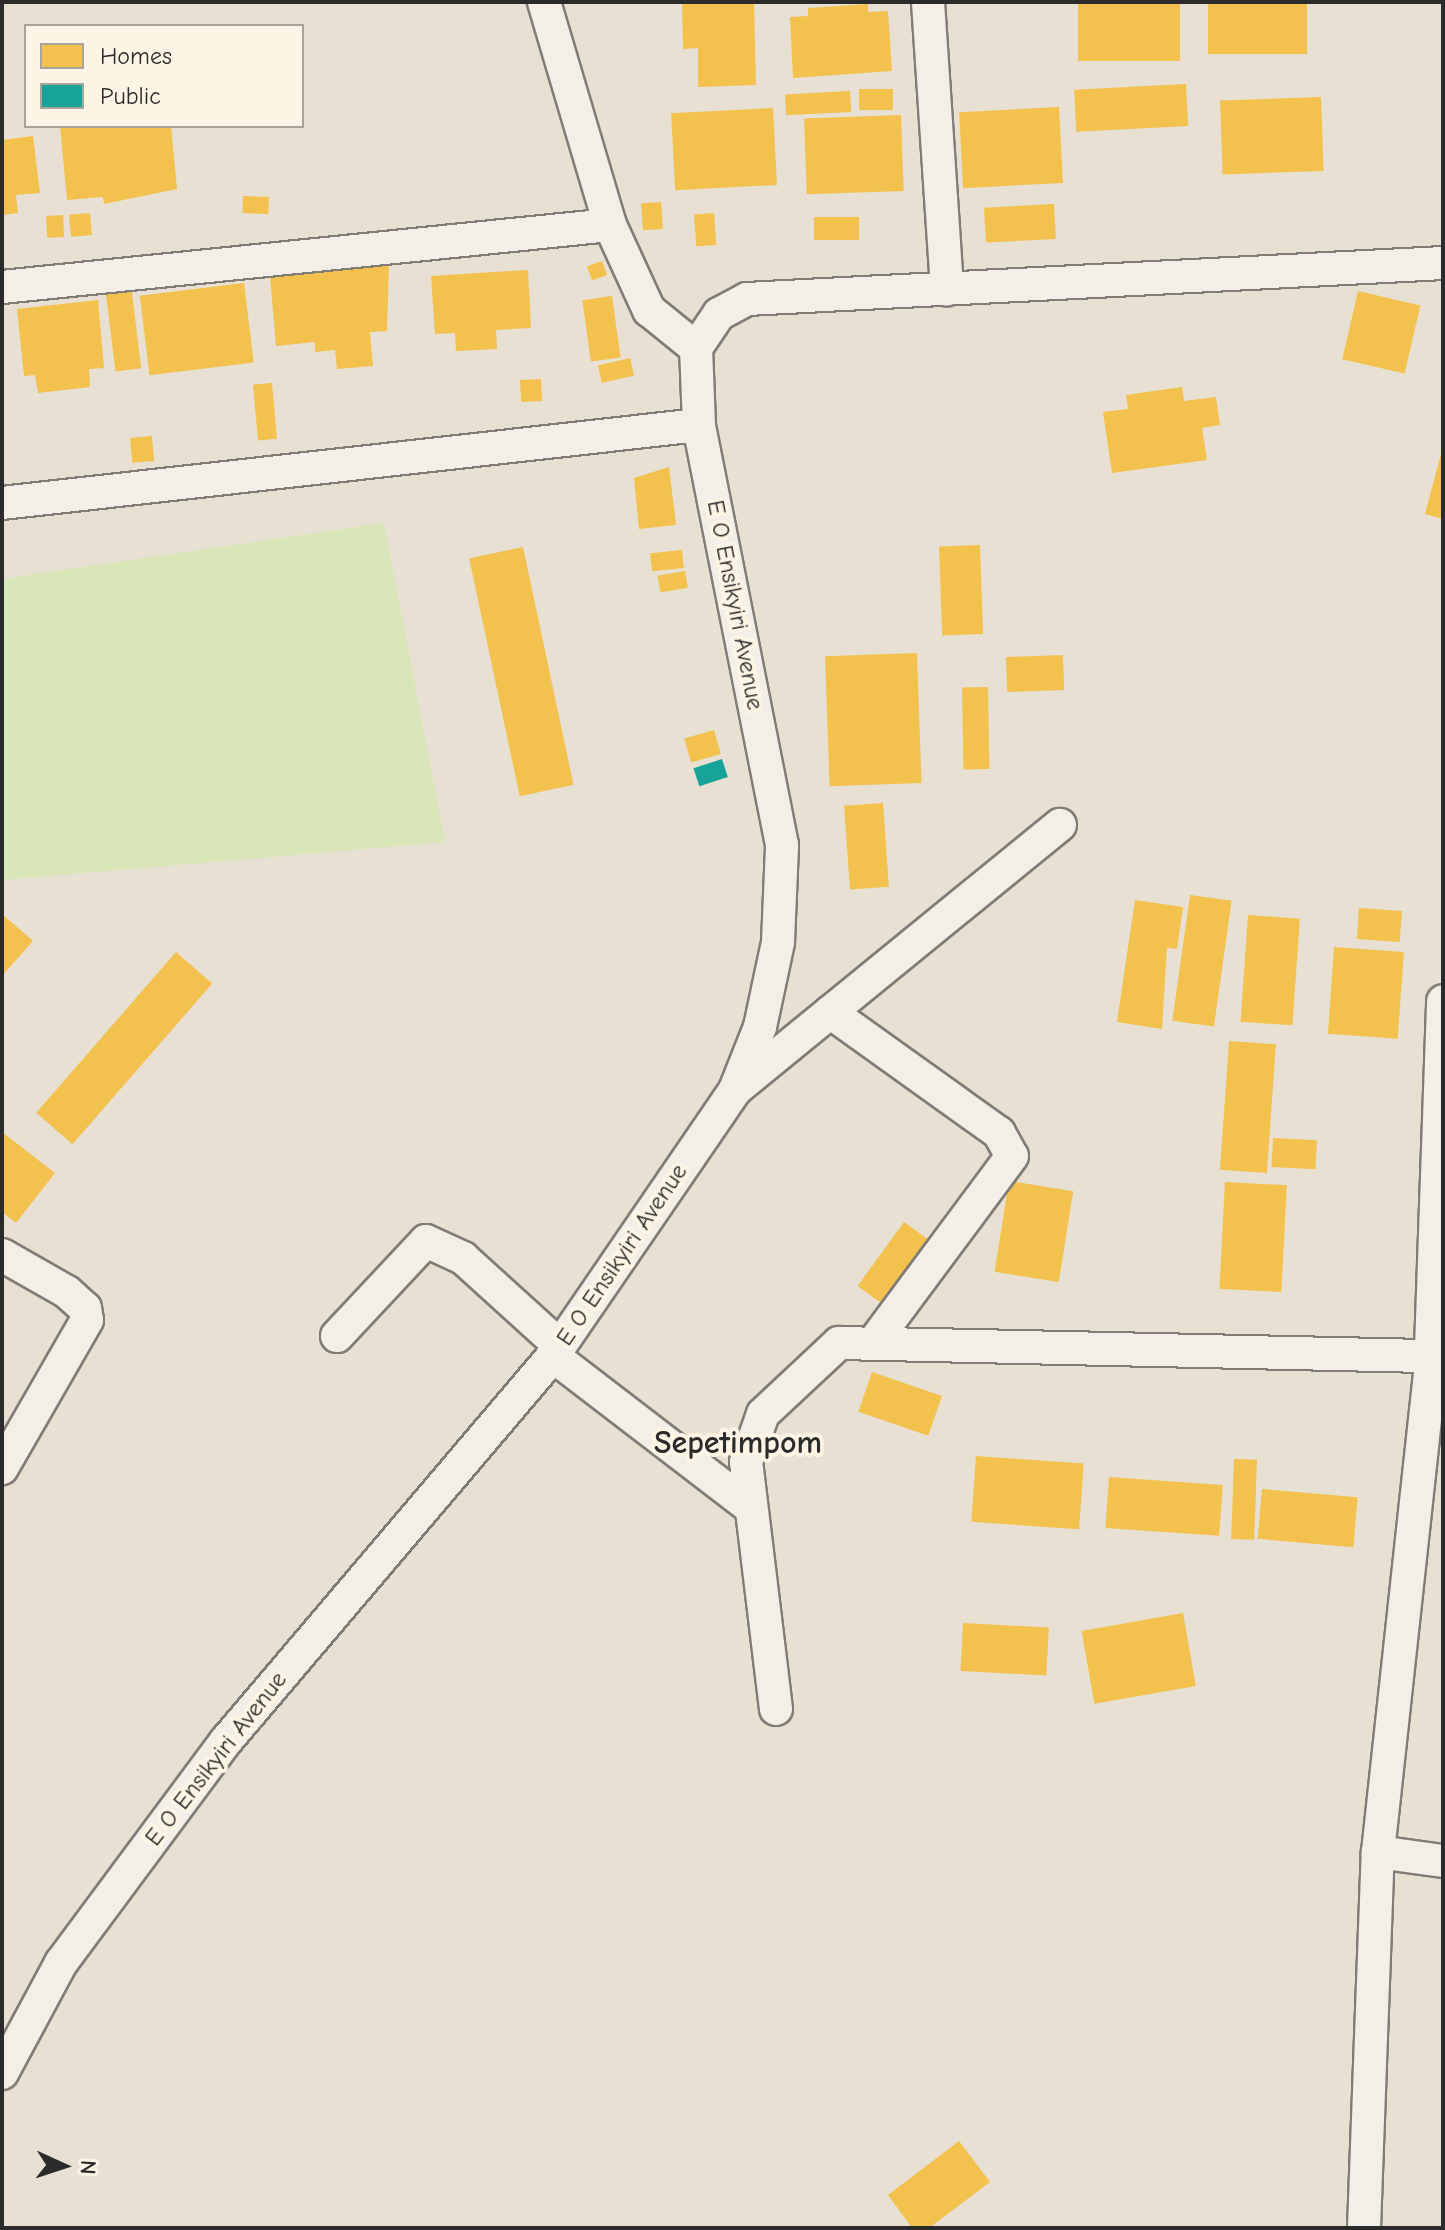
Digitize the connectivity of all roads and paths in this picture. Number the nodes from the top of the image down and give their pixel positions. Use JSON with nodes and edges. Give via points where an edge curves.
{"nodes":[{"id":1,"x":544,"y":2,"type":"edge"},
{"id":2,"x":928,"y":2,"type":"edge"},
{"id":3,"x":610,"y":225,"type":"junction"},
{"id":4,"x":1443,"y":263,"type":"edge"},
{"id":5,"x":2,"y":287,"type":"edge"},
{"id":6,"x":947,"y":289,"type":"junction"},
{"id":7,"x":696,"y":348,"type":"junction"},
{"id":8,"x":699,"y":425,"type":"junction"},
{"id":9,"x":2,"y":503,"type":"edge"},
{"id":10,"x":1060,"y":825,"type":"dead end"},
{"id":11,"x":1443,"y":1001,"type":"edge"},
{"id":12,"x":830,"y":1012,"type":"junction"},
{"id":13,"x":735,"y":1090,"type":"junction"},
{"id":14,"x":2,"y":1255,"type":"edge"},
{"id":15,"x":337,"y":1336,"type":"dead end"},
{"id":16,"x":876,"y":1339,"type":"junction"},
{"id":17,"x":556,"y":1351,"type":"junction"},
{"id":18,"x":1433,"y":1370,"type":"edge"},
{"id":19,"x":2,"y":1468,"type":"edge"},
{"id":20,"x":746,"y":1504,"type":"junction"},
{"id":21,"x":776,"y":1709,"type":"dead end"},
{"id":22,"x":1378,"y":1852,"type":"junction"},
{"id":23,"x":1443,"y":1861,"type":"edge"},
{"id":24,"x":2,"y":2073,"type":"edge"},
{"id":25,"x":1364,"y":2228,"type":"edge"}],
"edges":[{"from":1,"to":3,"type":"street"},
{"from":2,"to":6,"type":"street"},
{"from":3,"to":5,"type":"street"},
{"from":3,"to":7,"type":"street","via":[[649,310]]},
{"from":4,"to":6,"type":"street"},
{"from":6,"to":7,"type":"street","via":[[747,299],[719,314]]},
{"from":7,"to":8,"type":"street","name":"E O Ensikyiri Avenue"},
{"from":8,"to":9,"type":"street"},
{"from":8,"to":13,"type":"street","name":"E O Ensikyiri Avenue","via":[[782,845],[778,942],[760,1027]]},
{"from":10,"to":12,"type":"street"},
{"from":11,"to":18,"type":"street"},
{"from":12,"to":13,"type":"street"},
{"from":12,"to":16,"type":"street","via":[[999,1133],[1012,1156]]},
{"from":13,"to":17,"type":"street","name":"E O Ensikyiri Avenue"},
{"from":14,"to":19,"type":"street","via":[[67,1292],[85,1308],[87,1320]]},
{"from":15,"to":17,"type":"street","via":[[408,1253],[426,1241],[441,1242]]},
{"from":16,"to":18,"type":"street"},
{"from":16,"to":20,"type":"street","via":[[854,1338],[825,1351],[763,1414],[746,1462]]},
{"from":17,"to":20,"type":"street"},
{"from":17,"to":24,"type":"street","name":"E O Ensikyiri Avenue","via":[[226,1741],[61,1963]]},
{"from":18,"to":22,"type":"street"},
{"from":20,"to":21,"type":"street"},
{"from":22,"to":23,"type":"street"},
{"from":22,"to":25,"type":"street"}]}
